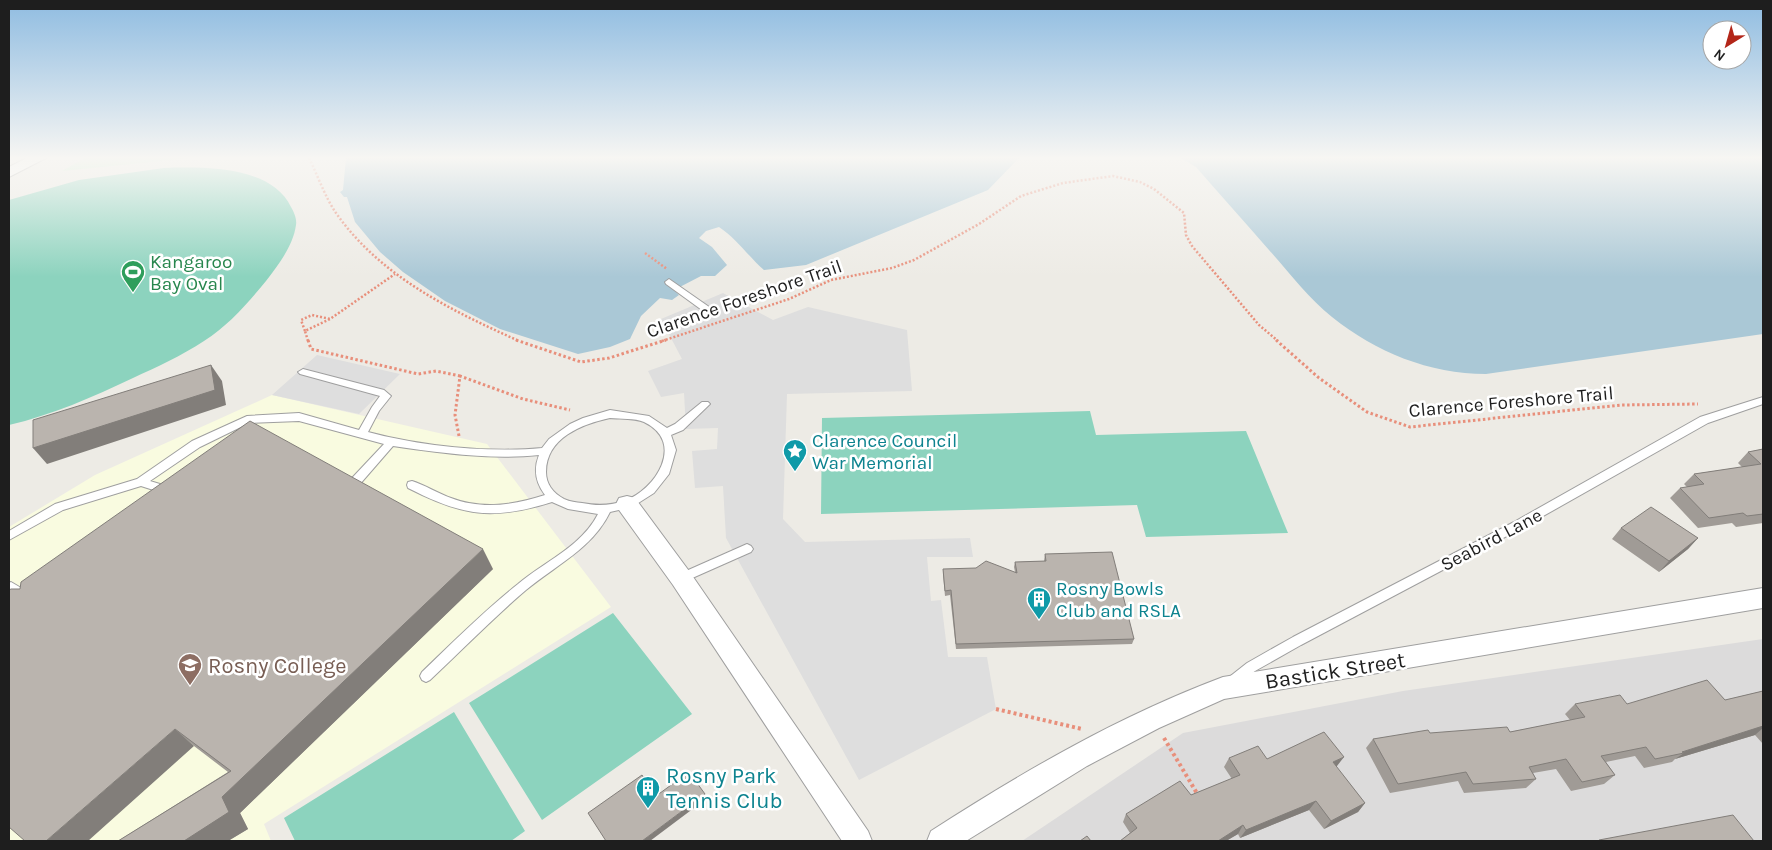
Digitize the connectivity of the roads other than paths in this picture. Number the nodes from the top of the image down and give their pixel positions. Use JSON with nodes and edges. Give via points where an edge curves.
{"nodes":[{"id":1,"x":669,"y":282,"type":"dead end"},
{"id":2,"x":709,"y":311,"type":"dead end"},
{"id":3,"x":303,"y":372,"type":"dead end"},
{"id":4,"x":1763,"y":400,"type":"edge"},
{"id":5,"x":705,"y":404,"type":"dead end"},
{"id":6,"x":665,"y":433,"type":"junction"},
{"id":7,"x":362,"y":434,"type":"junction"},
{"id":8,"x":391,"y":442,"type":"junction"},
{"id":9,"x":546,"y":450,"type":"junction"},
{"id":10,"x":356,"y":481,"type":"edge"},
{"id":11,"x":140,"y":482,"type":"junction"},
{"id":12,"x":412,"y":485,"type":"dead end"},
{"id":13,"x":177,"y":494,"type":"edge"},
{"id":14,"x":553,"y":497,"type":"junction"},
{"id":15,"x":616,"y":506,"type":"junction"},
{"id":16,"x":9,"y":536,"type":"edge"},
{"id":17,"x":747,"y":549,"type":"dead end"},
{"id":18,"x":682,"y":578,"type":"junction"},
{"id":19,"x":9,"y":589,"type":"edge"},
{"id":20,"x":1763,"y":598,"type":"edge"},
{"id":21,"x":35,"y":603,"type":"edge"},
{"id":22,"x":426,"y":676,"type":"dead end"},
{"id":23,"x":1223,"y":688,"type":"junction"},
{"id":24,"x":858,"y":841,"type":"edge"},
{"id":25,"x":941,"y":841,"type":"edge"}],
"edges":[{"from":1,"to":2,"type":"lane"},
{"from":3,"to":7,"type":"lane","via":[[386,396]]},
{"from":4,"to":23,"type":"lane","name":"Seabird Lane","via":[[1704,420],[1518,525],[1251,667]]},
{"from":5,"to":6,"type":"lane","via":[[685,422]]},
{"from":6,"to":9,"type":"lane","via":[[639,416],[610,414],[591,418],[563,432]]},
{"from":6,"to":15,"type":"lane","via":[[672,454],[668,469],[652,490]]},
{"from":7,"to":8,"type":"lane"},
{"from":7,"to":11,"type":"lane","via":[[299,417],[247,420],[196,444]]},
{"from":8,"to":9,"type":"lane","via":[[514,454]]},
{"from":8,"to":10,"type":"lane"},
{"from":9,"to":14,"type":"lane","via":[[541,478]]},
{"from":11,"to":13,"type":"lane"},
{"from":11,"to":16,"type":"lane","via":[[59,507]]},
{"from":12,"to":14,"type":"lane","via":[[457,506],[491,511],[531,505]]},
{"from":14,"to":15,"type":"lane","via":[[576,508]]},
{"from":15,"to":18,"type":"street"},
{"from":15,"to":22,"type":"lane","via":[[593,531],[523,586]]},
{"from":17,"to":18,"type":"lane"},
{"from":18,"to":24,"type":"street"},
{"from":19,"to":21,"type":"lane","via":[[11,587]]},
{"from":20,"to":23,"type":"street","name":"Bastick Street"},
{"from":23,"to":25,"type":"street","name":"Bastick Street","via":[[1152,718],[1009,796]]}]}
